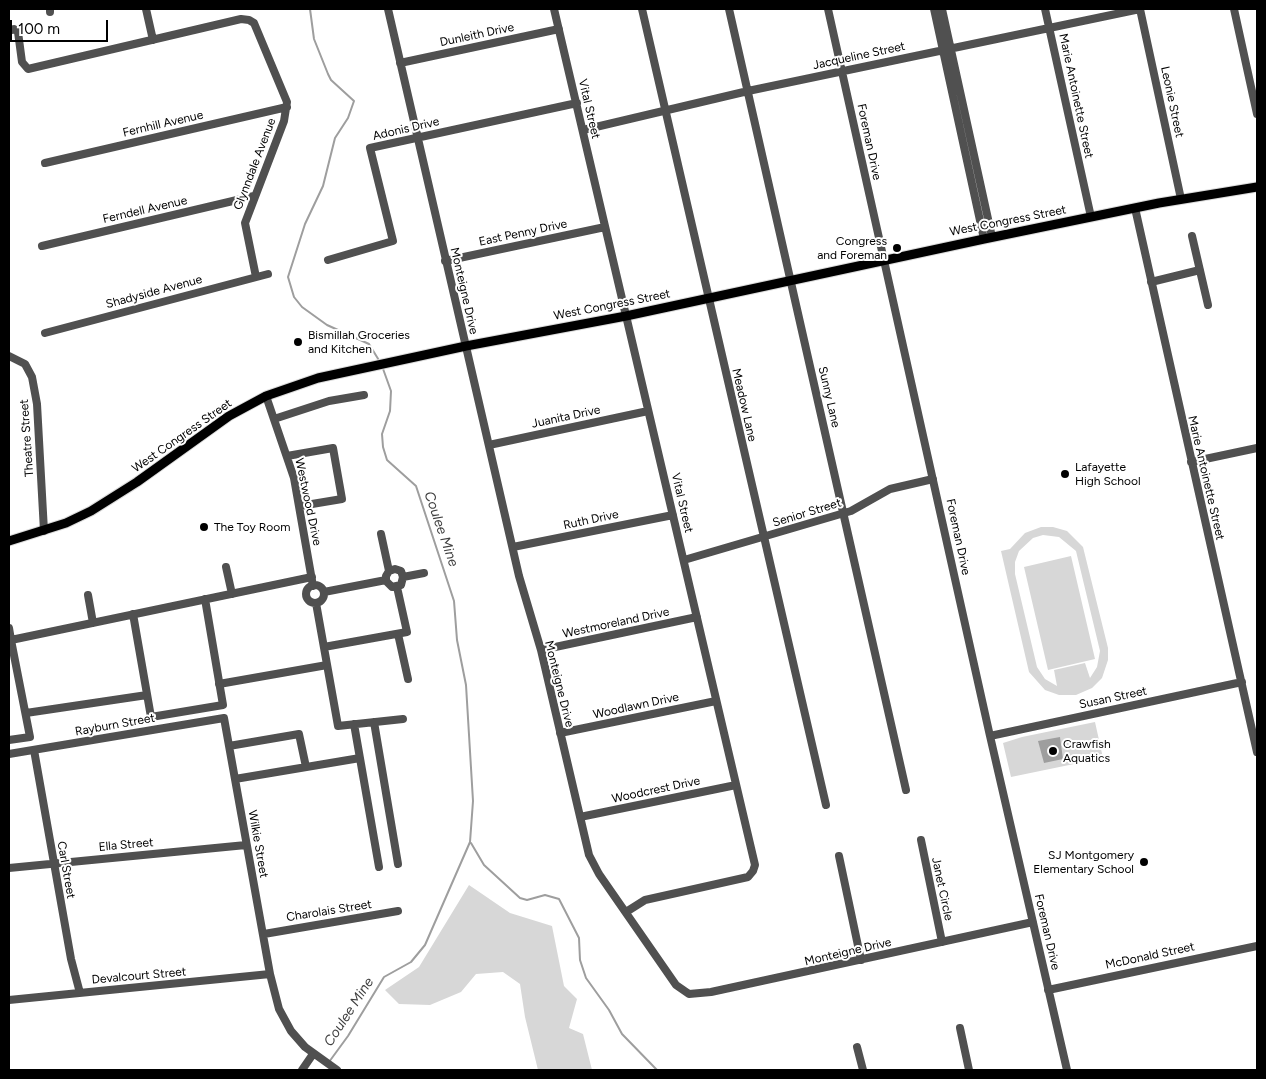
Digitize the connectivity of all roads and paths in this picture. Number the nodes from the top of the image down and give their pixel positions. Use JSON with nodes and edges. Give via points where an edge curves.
{"nodes":[{"id":1,"x":146,"y":9,"type":"edge"},
{"id":2,"x":388,"y":9,"type":"edge"},
{"id":3,"x":554,"y":9,"type":"edge"},
{"id":4,"x":642,"y":9,"type":"edge"},
{"id":5,"x":729,"y":9,"type":"edge"},
{"id":6,"x":828,"y":9,"type":"edge"},
{"id":7,"x":934,"y":9,"type":"edge"},
{"id":8,"x":942,"y":9,"type":"edge"},
{"id":9,"x":1046,"y":9,"type":"edge"},
{"id":10,"x":1140,"y":9,"type":"edge"},
{"id":11,"x":1234,"y":9,"type":"edge"},
{"id":12,"x":1050,"y":28,"type":"junction"},
{"id":13,"x":559,"y":29,"type":"junction"},
{"id":14,"x":9,"y":30,"type":"edge"},
{"id":15,"x":153,"y":40,"type":"junction"},
{"id":16,"x":947,"y":49,"type":"junction"},
{"id":17,"x":400,"y":63,"type":"junction"},
{"id":18,"x":842,"y":71,"type":"junction"},
{"id":19,"x":748,"y":91,"type":"junction"},
{"id":20,"x":576,"y":103,"type":"junction"},
{"id":21,"x":287,"y":107,"type":"junction"},
{"id":22,"x":665,"y":110,"type":"junction"},
{"id":23,"x":1257,"y":114,"type":"edge"},
{"id":24,"x":583,"y":130,"type":"junction"},
{"id":25,"x":418,"y":138,"type":"junction"},
{"id":26,"x":44,"y":163,"type":"dead end"},
{"id":27,"x":1257,"y":187,"type":"edge"},
{"id":28,"x":254,"y":196,"type":"junction"},
{"id":29,"x":1181,"y":199,"type":"junction"},
{"id":30,"x":1135,"y":208,"type":"junction"},
{"id":31,"x":1091,"y":217,"type":"junction"},
{"id":32,"x":605,"y":227,"type":"junction"},
{"id":33,"x":1192,"y":236,"type":"dead end"},
{"id":34,"x":988,"y":238,"type":"junction"},
{"id":35,"x":42,"y":246,"type":"dead end"},
{"id":36,"x":328,"y":260,"type":"dead end"},
{"id":37,"x":883,"y":260,"type":"junction"},
{"id":38,"x":445,"y":261,"type":"junction"},
{"id":39,"x":1200,"y":270,"type":"junction"},
{"id":40,"x":268,"y":274,"type":"dead end"},
{"id":41,"x":256,"y":277,"type":"junction"},
{"id":42,"x":792,"y":281,"type":"junction"},
{"id":43,"x":1151,"y":282,"type":"junction"},
{"id":44,"x":708,"y":299,"type":"junction"},
{"id":45,"x":1208,"y":304,"type":"dead end"},
{"id":46,"x":626,"y":316,"type":"junction"},
{"id":47,"x":45,"y":333,"type":"dead end"},
{"id":48,"x":466,"y":346,"type":"junction"},
{"id":49,"x":9,"y":356,"type":"edge"},
{"id":50,"x":364,"y":394,"type":"dead end"},
{"id":51,"x":266,"y":396,"type":"junction"},
{"id":52,"x":648,"y":411,"type":"junction"},
{"id":53,"x":274,"y":419,"type":"junction"},
{"id":54,"x":489,"y":445,"type":"junction"},
{"id":55,"x":1257,"y":448,"type":"edge"},
{"id":56,"x":287,"y":456,"type":"junction"},
{"id":57,"x":1191,"y":462,"type":"junction"},
{"id":58,"x":933,"y":479,"type":"junction"},
{"id":59,"x":300,"y":506,"type":"junction"},
{"id":60,"x":844,"y":513,"type":"junction"},
{"id":61,"x":673,"y":515,"type":"junction"},
{"id":62,"x":44,"y":531,"type":"junction"},
{"id":63,"x":381,"y":534,"type":"dead end"},
{"id":64,"x":764,"y":537,"type":"junction"},
{"id":65,"x":9,"y":541,"type":"edge"},
{"id":66,"x":513,"y":547,"type":"junction"},
{"id":67,"x":684,"y":560,"type":"junction"},
{"id":68,"x":226,"y":567,"type":"dead end"},
{"id":69,"x":389,"y":571,"type":"junction"},
{"id":70,"x":424,"y":574,"type":"dead end"},
{"id":71,"x":312,"y":577,"type":"junction"},
{"id":72,"x":403,"y":577,"type":"junction"},
{"id":73,"x":386,"y":580,"type":"junction"},
{"id":74,"x":313,"y":586,"type":"junction"},
{"id":75,"x":397,"y":586,"type":"junction"},
{"id":76,"x":324,"y":592,"type":"junction"},
{"id":77,"x":232,"y":594,"type":"junction"},
{"id":78,"x":88,"y":595,"type":"dead end"},
{"id":79,"x":205,"y":599,"type":"junction"},
{"id":80,"x":316,"y":603,"type":"junction"},
{"id":81,"x":133,"y":614,"type":"junction"},
{"id":82,"x":697,"y":617,"type":"junction"},
{"id":83,"x":93,"y":623,"type":"junction"},
{"id":84,"x":9,"y":628,"type":"edge"},
{"id":85,"x":398,"y":634,"type":"junction"},
{"id":86,"x":11,"y":640,"type":"junction"},
{"id":87,"x":324,"y":647,"type":"junction"},
{"id":88,"x":541,"y":650,"type":"junction"},
{"id":89,"x":327,"y":665,"type":"junction"},
{"id":90,"x":408,"y":679,"type":"dead end"},
{"id":91,"x":1242,"y":682,"type":"junction"},
{"id":92,"x":219,"y":684,"type":"junction"},
{"id":93,"x":147,"y":695,"type":"junction"},
{"id":94,"x":716,"y":701,"type":"junction"},
{"id":95,"x":192,"y":710,"type":"junction"},
{"id":96,"x":26,"y":713,"type":"junction"},
{"id":97,"x":151,"y":717,"type":"junction"},
{"id":98,"x":224,"y":718,"type":"joint"},
{"id":99,"x":403,"y":719,"type":"dead end"},
{"id":100,"x":374,"y":722,"type":"junction"},
{"id":101,"x":194,"y":723,"type":"junction"},
{"id":102,"x":354,"y":724,"type":"junction"},
{"id":103,"x":153,"y":730,"type":"junction"},
{"id":104,"x":560,"y":733,"type":"junction"},
{"id":105,"x":990,"y":736,"type":"junction"},
{"id":106,"x":9,"y":740,"type":"edge"},
{"id":107,"x":229,"y":746,"type":"junction"},
{"id":108,"x":34,"y":750,"type":"junction"},
{"id":109,"x":1257,"y":752,"type":"edge"},
{"id":110,"x":9,"y":754,"type":"edge"},
{"id":111,"x":360,"y":758,"type":"junction"},
{"id":112,"x":306,"y":767,"type":"junction"},
{"id":113,"x":235,"y":779,"type":"junction"},
{"id":114,"x":736,"y":785,"type":"junction"},
{"id":115,"x":906,"y":790,"type":"dead end"},
{"id":116,"x":826,"y":806,"type":"dead end"},
{"id":117,"x":580,"y":817,"type":"junction"},
{"id":118,"x":921,"y":840,"type":"dead end"},
{"id":119,"x":246,"y":845,"type":"junction"},
{"id":120,"x":839,"y":856,"type":"dead end"},
{"id":121,"x":54,"y":863,"type":"junction"},
{"id":122,"x":398,"y":864,"type":"dead end"},
{"id":123,"x":379,"y":867,"type":"dead end"},
{"id":124,"x":9,"y":868,"type":"edge"},
{"id":125,"x":398,"y":911,"type":"dead end"},
{"id":126,"x":626,"y":912,"type":"junction"},
{"id":127,"x":1033,"y":922,"type":"junction"},
{"id":128,"x":264,"y":934,"type":"junction"},
{"id":129,"x":942,"y":942,"type":"junction"},
{"id":130,"x":1257,"y":946,"type":"edge"},
{"id":131,"x":861,"y":960,"type":"junction"},
{"id":132,"x":270,"y":974,"type":"junction"},
{"id":133,"x":1048,"y":990,"type":"junction"},
{"id":134,"x":80,"y":993,"type":"junction"},
{"id":135,"x":9,"y":1000,"type":"edge"},
{"id":136,"x":960,"y":1028,"type":"dead end"},
{"id":137,"x":857,"y":1048,"type":"dead end"},
{"id":138,"x":316,"y":1056,"type":"junction"},
{"id":139,"x":336,"y":1069,"type":"edge"},
{"id":140,"x":302,"y":1070,"type":"edge"},
{"id":141,"x":863,"y":1070,"type":"edge"},
{"id":142,"x":969,"y":1070,"type":"edge"},
{"id":143,"x":1067,"y":1070,"type":"edge"}],
"edges":[{"from":1,"to":15,"type":"street"},
{"from":2,"to":17,"type":"street","name":"Monteigne Drive"},
{"from":3,"to":13,"type":"street","name":"Vital Street"},
{"from":4,"to":22,"type":"street","name":"Meadow Lane"},
{"from":5,"to":19,"type":"street","name":"Sunny Lane"},
{"from":6,"to":18,"type":"street","name":"Foreman Drive"},
{"from":7,"to":16,"type":"street"},
{"from":8,"to":16,"type":"street"},
{"from":9,"to":12,"type":"street","name":"Marie Antoinette Street"},
{"from":10,"to":12,"type":"street","name":"Jacqueline Street"},
{"from":10,"to":29,"type":"street","name":"Leonie Street"},
{"from":11,"to":23,"type":"street"},
{"from":12,"to":16,"type":"street","name":"Jacqueline Street"},
{"from":12,"to":31,"type":"street","name":"Marie Antoinette Street"},
{"from":13,"to":17,"type":"street","name":"Dunleith Drive"},
{"from":13,"to":20,"type":"street","name":"Vital Street"},
{"from":14,"to":15,"type":"street","via":[[18,32],[22,62],[25,68],[32,69]]},
{"from":15,"to":21,"type":"street","name":"Glynndale Avenue","via":[[241,19],[249,20],[256,26],[286,97]]},
{"from":16,"to":18,"type":"street","name":"Jacqueline Street"},
{"from":16,"to":34,"type":"street"},
{"from":17,"to":25,"type":"street","name":"Monteigne Drive"},
{"from":18,"to":19,"type":"street","name":"Jacqueline Street"},
{"from":18,"to":37,"type":"street","name":"Foreman Drive"},
{"from":19,"to":22,"type":"street","name":"Jacqueline Street"},
{"from":19,"to":42,"type":"street","name":"Sunny Lane"},
{"from":20,"to":24,"type":"street","name":"Vital Street"},
{"from":20,"to":25,"type":"street","name":"Adonis Drive"},
{"from":21,"to":26,"type":"street","name":"Fernhill Avenue"},
{"from":21,"to":28,"type":"street","name":"Glynndale Avenue"},
{"from":22,"to":24,"type":"street","name":"Jacqueline Street"},
{"from":22,"to":44,"type":"street","name":"Meadow Lane"},
{"from":24,"to":32,"type":"street","name":"Vital Street"},
{"from":25,"to":36,"type":"street","name":"Adonis Drive","via":[[370,148],[393,241]]},
{"from":25,"to":38,"type":"street","name":"Monteigne Drive"},
{"from":27,"to":29,"type":"main road","name":"West Congress Street"},
{"from":28,"to":35,"type":"street","name":"Ferndell Avenue"},
{"from":28,"to":41,"type":"street","name":"Glynndale Avenue","via":[[245,229]]},
{"from":29,"to":30,"type":"main road","name":"West Congress Street"},
{"from":30,"to":31,"type":"main road","name":"West Congress Street"},
{"from":30,"to":43,"type":"street","name":"Marie Antoinette Street"},
{"from":31,"to":34,"type":"main road","name":"West Congress Street"},
{"from":32,"to":38,"type":"street","name":"East Penny Drive"},
{"from":32,"to":46,"type":"street","name":"Vital Street"},
{"from":33,"to":39,"type":"street"},
{"from":34,"to":37,"type":"main road","name":"West Congress Street"},
{"from":37,"to":42,"type":"main road","name":"West Congress Street"},
{"from":37,"to":58,"type":"street","name":"Foreman Drive"},
{"from":38,"to":48,"type":"street","name":"Monteigne Drive"},
{"from":39,"to":43,"type":"street"},
{"from":39,"to":45,"type":"street"},
{"from":40,"to":41,"type":"street","name":"Shadyside Avenue"},
{"from":41,"to":47,"type":"street","name":"Shadyside Avenue"},
{"from":42,"to":44,"type":"main road","name":"West Congress Street"},
{"from":42,"to":60,"type":"street","name":"Sunny Lane"},
{"from":43,"to":57,"type":"street","name":"Marie Antoinette Street"},
{"from":44,"to":46,"type":"main road","name":"West Congress Street"},
{"from":44,"to":64,"type":"street","name":"Meadow Lane"},
{"from":46,"to":48,"type":"main road","name":"West Congress Street"},
{"from":46,"to":52,"type":"street","name":"Vital Street"},
{"from":48,"to":51,"type":"main road","name":"West Congress Street","via":[[302,382]]},
{"from":48,"to":54,"type":"street","name":"Monteigne Drive"},
{"from":49,"to":62,"type":"street","name":"Theatre Street","via":[[24,364],[32,377],[37,404]]},
{"from":50,"to":53,"type":"street"},
{"from":51,"to":53,"type":"street","name":"Westwood Drive"},
{"from":51,"to":62,"type":"main road","name":"West Congress Street","via":[[216,425],[108,501],[78,518]]},
{"from":52,"to":54,"type":"street","name":"Juanita Drive"},
{"from":52,"to":61,"type":"street","name":"Vital Street"},
{"from":53,"to":56,"type":"street","name":"Westwood Drive"},
{"from":54,"to":66,"type":"street","name":"Monteigne Drive"},
{"from":55,"to":57,"type":"street"},
{"from":56,"to":59,"type":"street","name":"Westwood Drive"},
{"from":56,"to":59,"type":"street","via":[[333,448],[342,499]]},
{"from":57,"to":91,"type":"street","name":"Marie Antoinette Street"},
{"from":58,"to":60,"type":"street","name":"Senior Street","via":[[890,489]]},
{"from":58,"to":105,"type":"street","name":"Foreman Drive"},
{"from":59,"to":71,"type":"street","name":"Westwood Drive"},
{"from":60,"to":64,"type":"street","name":"Senior Street"},
{"from":60,"to":115,"type":"street","name":"Sunny Lane"},
{"from":61,"to":66,"type":"street","name":"Ruth Drive"},
{"from":61,"to":67,"type":"street","name":"Vital Street"},
{"from":62,"to":65,"type":"main road","name":"West Congress Street"},
{"from":63,"to":69,"type":"street"},
{"from":64,"to":67,"type":"street","name":"Senior Street"},
{"from":64,"to":116,"type":"street","name":"Meadow Lane"},
{"from":66,"to":88,"type":"street","name":"Monteigne Drive"},
{"from":67,"to":82,"type":"street","name":"Vital Street"},
{"from":68,"to":77,"type":"street"},
{"from":69,"to":72,"type":"street","via":[[398,570]]},
{"from":69,"to":73,"type":"street"},
{"from":70,"to":72,"type":"street"},
{"from":71,"to":74,"type":"street","name":"Westwood Drive"},
{"from":71,"to":77,"type":"street"},
{"from":72,"to":75,"type":"street"},
{"from":73,"to":75,"type":"street","via":[[390,586]]},
{"from":73,"to":76,"type":"street"},
{"from":74,"to":76,"type":"street","via":[[319,586]]},
{"from":74,"to":80,"type":"street","via":[[306,595],[308,600]]},
{"from":75,"to":85,"type":"street","via":[[407,632]]},
{"from":76,"to":80,"type":"street","via":[[323,599]]},
{"from":77,"to":79,"type":"street"},
{"from":78,"to":83,"type":"street"},
{"from":79,"to":81,"type":"street"},
{"from":79,"to":92,"type":"street"},
{"from":80,"to":87,"type":"street"},
{"from":81,"to":83,"type":"street"},
{"from":81,"to":93,"type":"street"},
{"from":82,"to":88,"type":"street","name":"Westmoreland Drive"},
{"from":82,"to":94,"type":"street","name":"Vital Street"},
{"from":83,"to":86,"type":"street"},
{"from":84,"to":86,"type":"street"},
{"from":85,"to":87,"type":"street"},
{"from":85,"to":90,"type":"street"},
{"from":86,"to":96,"type":"street"},
{"from":87,"to":89,"type":"street"},
{"from":88,"to":104,"type":"street","name":"Monteigne Drive"},
{"from":89,"to":92,"type":"street"},
{"from":89,"to":102,"type":"street","via":[[338,726]]},
{"from":91,"to":105,"type":"street","name":"Susan Street"},
{"from":91,"to":109,"type":"street","name":"Marie Antoinette Street"},
{"from":92,"to":95,"type":"street","via":[[223,705]]},
{"from":93,"to":96,"type":"street"},
{"from":93,"to":97,"type":"street"},
{"from":94,"to":104,"type":"street","name":"Woodlawn Drive"},
{"from":94,"to":114,"type":"street","name":"Vital Street"},
{"from":95,"to":97,"type":"street"},
{"from":95,"to":101,"type":"street"},
{"from":96,"to":106,"type":"street","via":[[30,737]]},
{"from":97,"to":103,"type":"street"},
{"from":98,"to":101,"type":"street","name":"Rayburn Street"},
{"from":98,"to":107,"type":"street","name":"Wilkie Street"},
{"from":99,"to":100,"type":"street"},
{"from":100,"to":102,"type":"street"},
{"from":100,"to":122,"type":"street"},
{"from":101,"to":103,"type":"street","name":"Rayburn Street"},
{"from":102,"to":111,"type":"street"},
{"from":103,"to":108,"type":"street","name":"Rayburn Street"},
{"from":104,"to":117,"type":"street","name":"Monteigne Drive"},
{"from":105,"to":127,"type":"street","name":"Foreman Drive"},
{"from":107,"to":112,"type":"street","via":[[299,734]]},
{"from":107,"to":113,"type":"street","name":"Wilkie Street"},
{"from":108,"to":110,"type":"street","name":"Rayburn Street"},
{"from":108,"to":121,"type":"street","name":"Carl Street"},
{"from":111,"to":112,"type":"street"},
{"from":111,"to":123,"type":"street"},
{"from":112,"to":113,"type":"street"},
{"from":113,"to":119,"type":"street","name":"Wilkie Street"},
{"from":114,"to":117,"type":"street","name":"Woodcrest Drive"},
{"from":114,"to":126,"type":"street","name":"Vital Street","via":[[755,864],[751,875],[646,900]]},
{"from":117,"to":126,"type":"street","name":"Monteigne Drive","via":[[593,865]]},
{"from":118,"to":129,"type":"street","name":"Janet Circle"},
{"from":119,"to":121,"type":"street","name":"Ella Street"},
{"from":119,"to":128,"type":"street","name":"Wilkie Street"},
{"from":120,"to":131,"type":"street"},
{"from":121,"to":124,"type":"street","name":"Ella Street"},
{"from":121,"to":134,"type":"street","name":"Carl Street","via":[[70,959]]},
{"from":125,"to":128,"type":"street","name":"Charolais Street"},
{"from":126,"to":131,"type":"street","name":"Monteigne Drive","via":[[676,985],[689,994]]},
{"from":127,"to":129,"type":"street","name":"Monteigne Drive"},
{"from":127,"to":133,"type":"street","name":"Foreman Drive"},
{"from":128,"to":132,"type":"street","name":"Wilkie Street"},
{"from":129,"to":131,"type":"street","name":"Monteigne Drive"},
{"from":130,"to":133,"type":"street","name":"McDonald Street"},
{"from":132,"to":134,"type":"street","name":"Devalcourt Street"},
{"from":132,"to":138,"type":"street","name":"Wilkie Street","via":[[279,1009],[291,1031]]},
{"from":133,"to":143,"type":"street","name":"Foreman Drive"},
{"from":134,"to":135,"type":"street","name":"Devalcourt Street"},
{"from":136,"to":142,"type":"street"},
{"from":137,"to":141,"type":"street"},
{"from":138,"to":139,"type":"street","name":"Wilkie Street"},
{"from":138,"to":140,"type":"street"}]}
